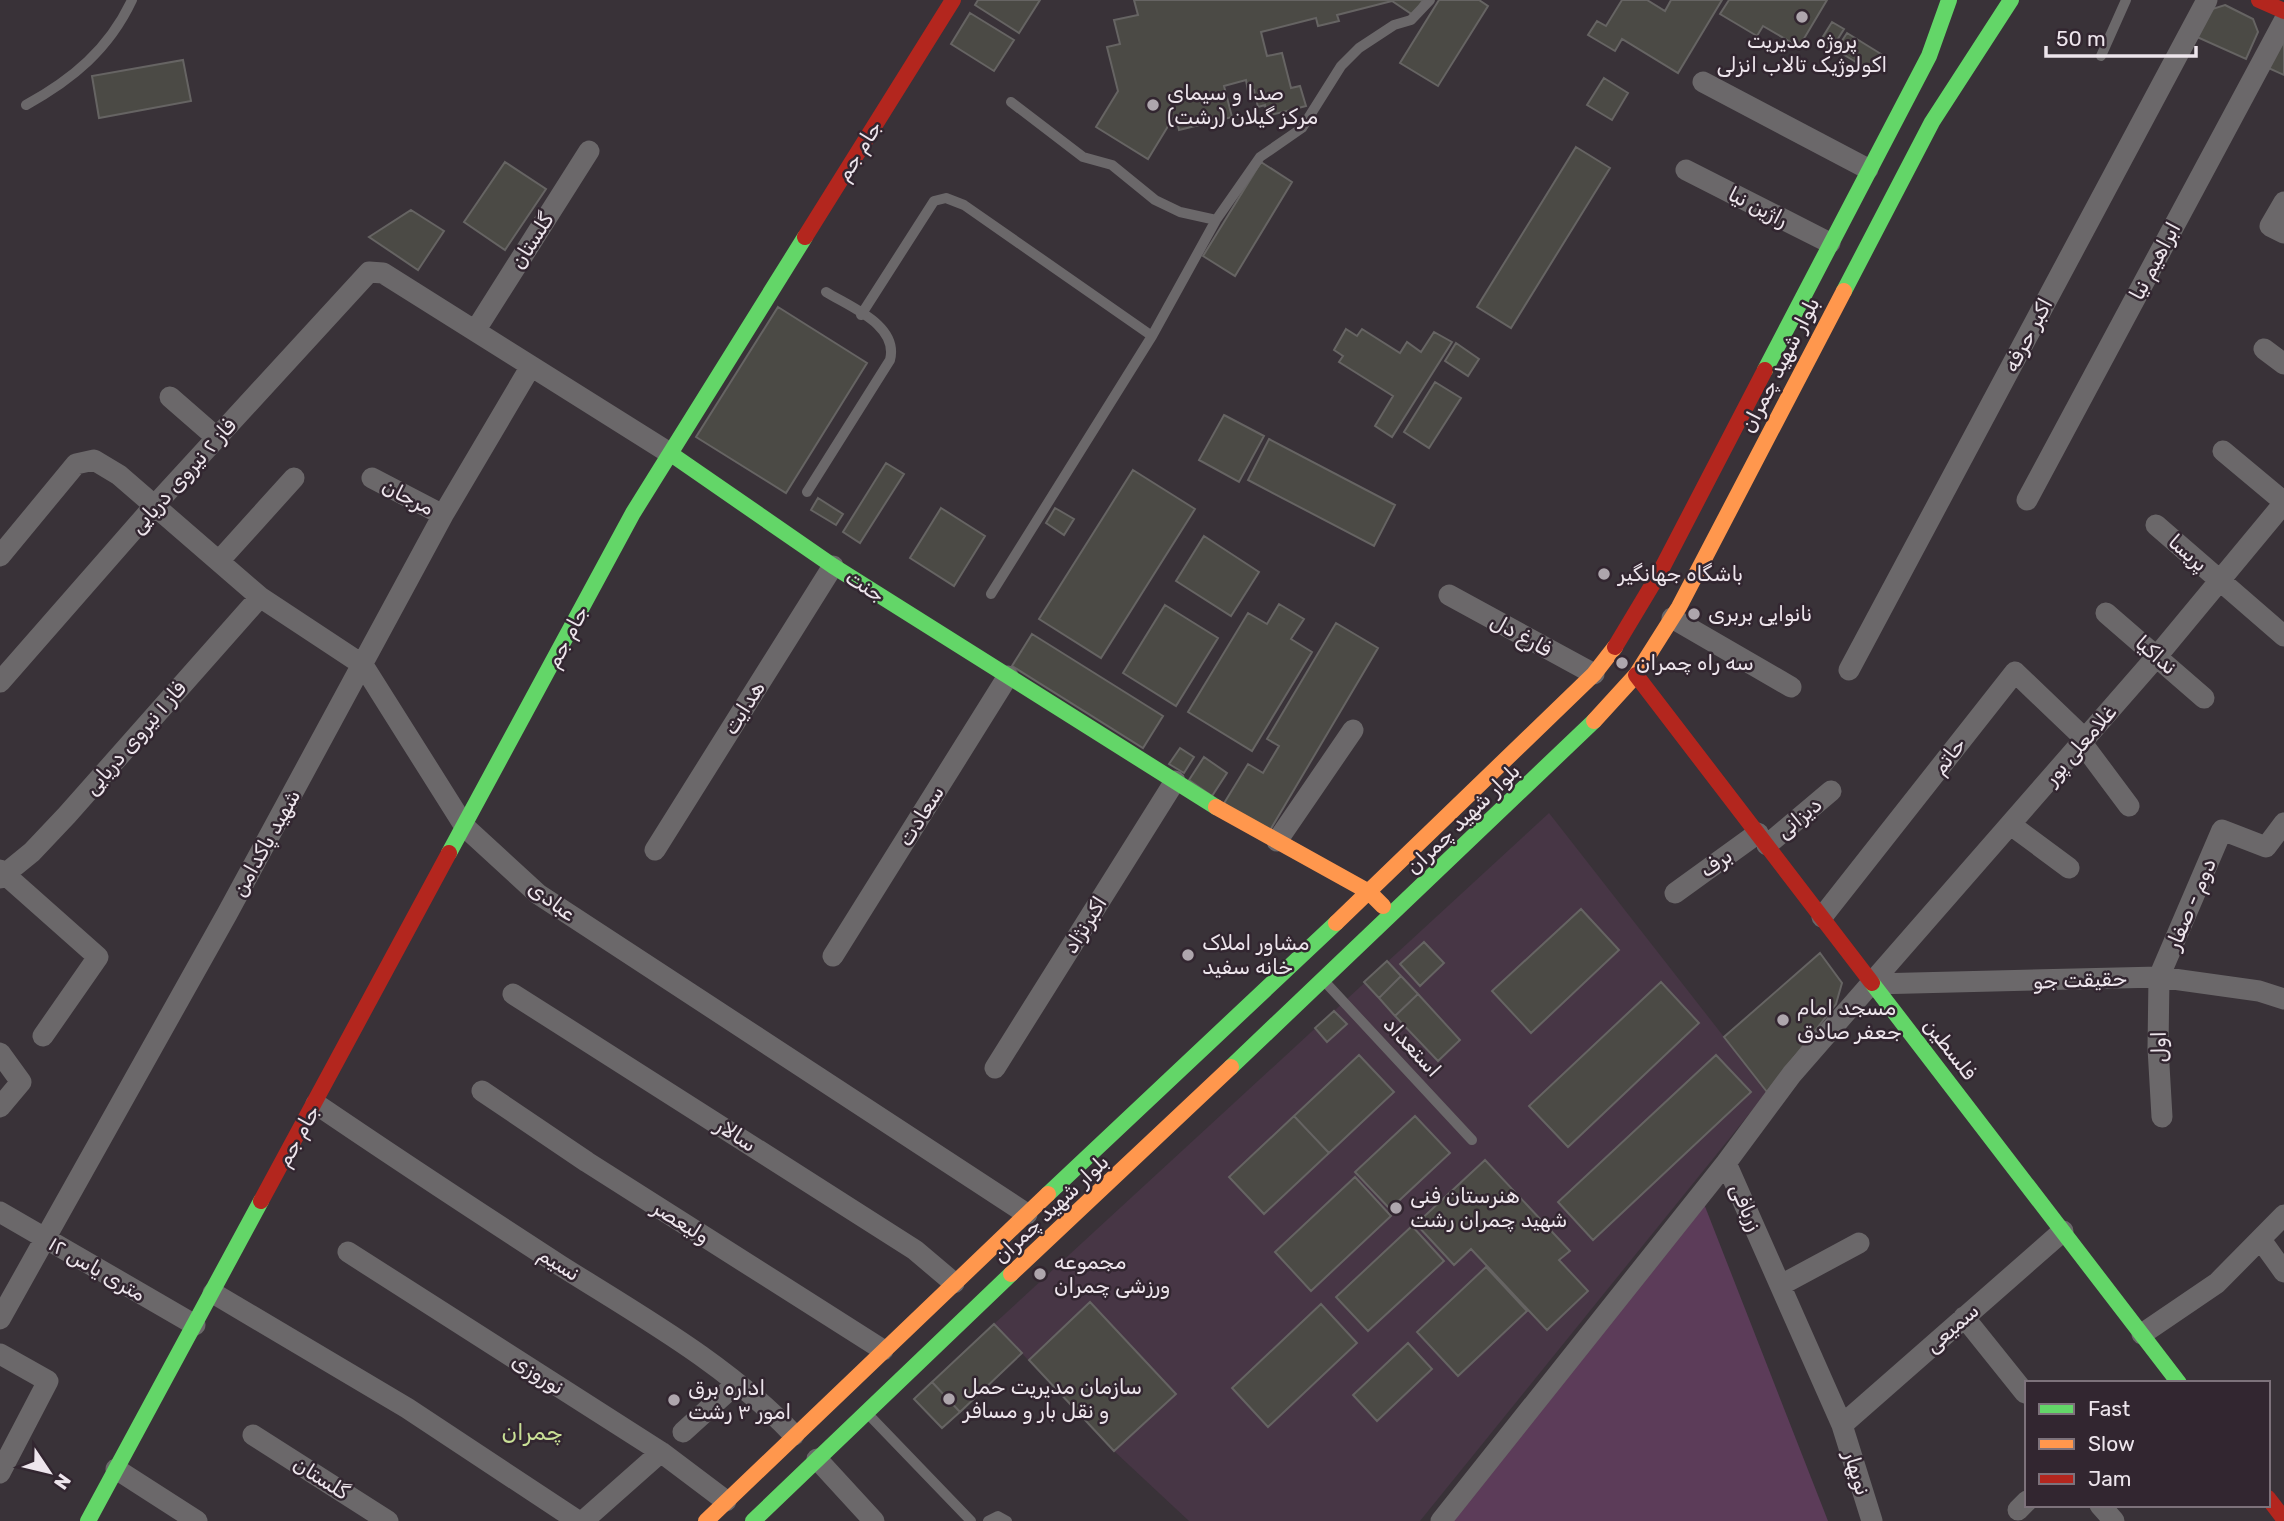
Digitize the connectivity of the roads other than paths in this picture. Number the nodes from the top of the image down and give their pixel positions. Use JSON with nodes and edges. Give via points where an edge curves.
{"nodes":[{"id":1,"x":132,"y":0,"type":"edge"},
{"id":2,"x":953,"y":0,"type":"edge"},
{"id":3,"x":1430,"y":0,"type":"edge"},
{"id":4,"x":1994,"y":0,"type":"edge"},
{"id":5,"x":2011,"y":0,"type":"edge"},
{"id":6,"x":2126,"y":0,"type":"edge"},
{"id":7,"x":2207,"y":0,"type":"edge"},
{"id":8,"x":2259,"y":0,"type":"edge"},
{"id":9,"x":1950,"y":2,"type":"edge"},
{"id":10,"x":2284,"y":11,"type":"edge"},
{"id":11,"x":1999,"y":18,"type":"junction"},
{"id":12,"x":2284,"y":21,"type":"edge"},
{"id":13,"x":2101,"y":56,"type":"dead end"},
{"id":14,"x":1703,"y":82,"type":"dead end"},
{"id":15,"x":1011,"y":102,"type":"dead end"},
{"id":16,"x":26,"y":105,"type":"dead end"},
{"id":17,"x":589,"y":150,"type":"dead end"},
{"id":18,"x":1868,"y":169,"type":"junction"},
{"id":19,"x":1686,"y":170,"type":"dead end"},
{"id":20,"x":2284,"y":202,"type":"edge"},
{"id":21,"x":1216,"y":220,"type":"junction"},
{"id":22,"x":2284,"y":233,"type":"edge"},
{"id":23,"x":1830,"y":243,"type":"junction"},
{"id":24,"x":369,"y":272,"type":"joint"},
{"id":25,"x":826,"y":292,"type":"dead end"},
{"id":26,"x":861,"y":314,"type":"junction"},
{"id":27,"x":475,"y":331,"type":"junction"},
{"id":28,"x":1152,"y":336,"type":"junction"},
{"id":29,"x":2264,"y":349,"type":"dead end"},
{"id":30,"x":2284,"y":364,"type":"edge"},
{"id":31,"x":531,"y":366,"type":"junction"},
{"id":32,"x":170,"y":397,"type":"dead end"},
{"id":33,"x":217,"y":438,"type":"junction"},
{"id":34,"x":2223,"y":451,"type":"dead end"},
{"id":35,"x":671,"y":454,"type":"junction"},
{"id":36,"x":293,"y":478,"type":"dead end"},
{"id":37,"x":372,"y":478,"type":"dead end"},
{"id":38,"x":807,"y":492,"type":"dead end"},
{"id":39,"x":2026,"y":500,"type":"dead end"},
{"id":40,"x":2284,"y":502,"type":"edge"},
{"id":41,"x":155,"y":505,"type":"junction"},
{"id":42,"x":443,"y":515,"type":"junction"},
{"id":43,"x":2157,"y":526,"type":"dead end"},
{"id":44,"x":0,"y":556,"type":"edge"},
{"id":45,"x":219,"y":561,"type":"junction"},
{"id":46,"x":833,"y":566,"type":"junction"},
{"id":47,"x":2220,"y":580,"type":"junction"},
{"id":48,"x":991,"y":594,"type":"dead end"},
{"id":49,"x":1449,"y":595,"type":"dead end"},
{"id":50,"x":260,"y":597,"type":"junction"},
{"id":51,"x":2106,"y":613,"type":"dead end"},
{"id":52,"x":1672,"y":618,"type":"junction"},
{"id":53,"x":2284,"y":636,"type":"edge"},
{"id":54,"x":2158,"y":655,"type":"junction"},
{"id":55,"x":363,"y":665,"type":"junction"},
{"id":56,"x":1849,"y":670,"type":"dead end"},
{"id":57,"x":1594,"y":674,"type":"junction"},
{"id":58,"x":1636,"y":675,"type":"junction"},
{"id":59,"x":1008,"y":676,"type":"junction"},
{"id":60,"x":0,"y":682,"type":"edge"},
{"id":61,"x":1791,"y":687,"type":"dead end"},
{"id":62,"x":2204,"y":698,"type":"dead end"},
{"id":63,"x":1353,"y":730,"type":"dead end"},
{"id":64,"x":2083,"y":741,"type":"junction"},
{"id":65,"x":1175,"y":781,"type":"junction"},
{"id":66,"x":1831,"y":791,"type":"dead end"},
{"id":67,"x":2129,"y":806,"type":"dead end"},
{"id":68,"x":2284,"y":823,"type":"edge"},
{"id":69,"x":2011,"y":825,"type":"junction"},
{"id":70,"x":465,"y":827,"type":"junction"},
{"id":71,"x":1762,"y":839,"type":"junction"},
{"id":72,"x":1277,"y":841,"type":"junction"},
{"id":73,"x":655,"y":850,"type":"dead end"},
{"id":74,"x":2068,"y":868,"type":"dead end"},
{"id":75,"x":2,"y":874,"type":"edge"},
{"id":76,"x":1369,"y":892,"type":"junction"},
{"id":77,"x":1675,"y":892,"type":"dead end"},
{"id":78,"x":1393,"y":916,"type":"junction"},
{"id":79,"x":1822,"y":917,"type":"junction"},
{"id":80,"x":833,"y":956,"type":"dead end"},
{"id":81,"x":1288,"y":970,"type":"junction"},
{"id":82,"x":2159,"y":977,"type":"junction"},
{"id":83,"x":1324,"y":981,"type":"junction"},
{"id":84,"x":1873,"y":984,"type":"junction"},
{"id":85,"x":513,"y":994,"type":"dead end"},
{"id":86,"x":1311,"y":994,"type":"junction"},
{"id":87,"x":2283,"y":995,"type":"edge"},
{"id":88,"x":43,"y":1036,"type":"dead end"},
{"id":89,"x":0,"y":1053,"type":"edge"},
{"id":90,"x":995,"y":1068,"type":"dead end"},
{"id":91,"x":482,"y":1091,"type":"dead end"},
{"id":92,"x":316,"y":1104,"type":"junction"},
{"id":93,"x":0,"y":1107,"type":"edge"},
{"id":94,"x":2162,"y":1117,"type":"dead end"},
{"id":95,"x":1472,"y":1140,"type":"dead end"},
{"id":96,"x":1726,"y":1163,"type":"junction"},
{"id":97,"x":0,"y":1212,"type":"edge"},
{"id":98,"x":1027,"y":1214,"type":"junction"},
{"id":99,"x":2284,"y":1215,"type":"edge"},
{"id":100,"x":2063,"y":1231,"type":"junction"},
{"id":101,"x":45,"y":1240,"type":"junction"},
{"id":102,"x":2261,"y":1240,"type":"junction"},
{"id":103,"x":1859,"y":1243,"type":"dead end"},
{"id":104,"x":348,"y":1252,"type":"dead end"},
{"id":105,"x":2284,"y":1272,"type":"edge"},
{"id":106,"x":954,"y":1283,"type":"junction"},
{"id":107,"x":1781,"y":1285,"type":"junction"},
{"id":108,"x":213,"y":1293,"type":"junction"},
{"id":109,"x":1964,"y":1317,"type":"junction"},
{"id":110,"x":0,"y":1319,"type":"edge"},
{"id":111,"x":195,"y":1325,"type":"junction"},
{"id":112,"x":2142,"y":1334,"type":"junction"},
{"id":113,"x":883,"y":1350,"type":"junction"},
{"id":114,"x":0,"y":1354,"type":"edge"},
{"id":115,"x":905,"y":1374,"type":"junction"},
{"id":116,"x":2177,"y":1381,"type":"edge"},
{"id":117,"x":737,"y":1383,"type":"junction"},
{"id":118,"x":843,"y":1387,"type":"junction"},
{"id":119,"x":2025,"y":1393,"type":"dead end"},
{"id":120,"x":865,"y":1411,"type":"junction"},
{"id":121,"x":1842,"y":1425,"type":"junction"},
{"id":122,"x":683,"y":1432,"type":"dead end"},
{"id":123,"x":794,"y":1435,"type":"junction"},
{"id":124,"x":253,"y":1436,"type":"dead end"},
{"id":125,"x":661,"y":1452,"type":"junction"},
{"id":126,"x":817,"y":1458,"type":"junction"},
{"id":127,"x":116,"y":1469,"type":"junction"},
{"id":128,"x":0,"y":1473,"type":"edge"},
{"id":129,"x":726,"y":1501,"type":"junction"},
{"id":130,"x":2102,"y":1507,"type":"edge"},
{"id":131,"x":88,"y":1521,"type":"edge"},
{"id":132,"x":197,"y":1521,"type":"edge"},
{"id":133,"x":388,"y":1521,"type":"edge"},
{"id":134,"x":578,"y":1521,"type":"edge"},
{"id":135,"x":583,"y":1521,"type":"edge"},
{"id":136,"x":706,"y":1521,"type":"edge"},
{"id":137,"x":753,"y":1521,"type":"edge"},
{"id":138,"x":874,"y":1521,"type":"edge"},
{"id":139,"x":971,"y":1521,"type":"edge"},
{"id":140,"x":988,"y":1521,"type":"edge"},
{"id":141,"x":1007,"y":1521,"type":"edge"},
{"id":142,"x":1441,"y":1521,"type":"edge"},
{"id":143,"x":1872,"y":1521,"type":"edge"},
{"id":144,"x":2114,"y":1521,"type":"edge"}],
"edges":[{"from":1,"to":16,"type":"lane","via":[[97,55],[64,84]]},
{"from":2,"to":35,"type":"main road","name":"جام جم"},
{"from":3,"to":21,"type":"lane","via":[[1411,20],[1394,24],[1341,66],[1302,128],[1260,157]]},
{"from":4,"to":11,"type":"main road"},
{"from":5,"to":11,"type":"main road","name":"بلوار شهید چمران"},
{"from":6,"to":13,"type":"lane"},
{"from":7,"to":56,"type":"street","name":"اکبر حرفه"},
{"from":8,"to":10,"type":"main road"},
{"from":9,"to":18,"type":"main road","name":"بلوار شهید چمران","via":[[1929,55]]},
{"from":11,"to":52,"type":"main road","name":"بلوار شهید چمران","via":[[1932,122]]},
{"from":12,"to":39,"type":"street","name":"ابراهیم نیا"},
{"from":14,"to":18,"type":"street"},
{"from":15,"to":21,"type":"lane","via":[[1083,157],[1112,165],[1155,200],[1180,212]]},
{"from":17,"to":27,"type":"street","name":"گلستان"},
{"from":18,"to":23,"type":"main road","name":"بلوار شهید چمران"},
{"from":19,"to":23,"type":"street","name":"راژین نیا"},
{"from":20,"to":22,"type":"street","via":[[2270,226]]},
{"from":21,"to":28,"type":"lane"},
{"from":23,"to":57,"type":"main road","name":"بلوار شهید چمران","via":[[1660,572]]},
{"from":24,"to":27,"type":"street","name":"جنت","via":[[383,273]]},
{"from":24,"to":33,"type":"street","name":"فاز ۲ نیروی دریایی"},
{"from":25,"to":26,"type":"lane"},
{"from":26,"to":28,"type":"lane","via":[[933,201],[947,198],[964,205]]},
{"from":26,"to":38,"type":"lane","via":[[889,336],[893,347],[890,360]]},
{"from":27,"to":31,"type":"street","name":"جنت"},
{"from":28,"to":48,"type":"lane"},
{"from":29,"to":30,"type":"street"},
{"from":31,"to":35,"type":"street","name":"جنت"},
{"from":31,"to":42,"type":"street","name":"شهید پاکدامن"},
{"from":32,"to":33,"type":"street"},
{"from":33,"to":41,"type":"street","name":"فاز ۲ نیروی دریایی"},
{"from":34,"to":40,"type":"street"},
{"from":35,"to":46,"type":"main road","name":"جنت"},
{"from":35,"to":70,"type":"main road","name":"جام جم","via":[[633,513]]},
{"from":36,"to":45,"type":"street"},
{"from":37,"to":42,"type":"street","name":"مرجان"},
{"from":40,"to":47,"type":"street","name":"غلامعلی پور"},
{"from":41,"to":44,"type":"street","name":"عبادی","via":[[94,460],[76,464]]},
{"from":41,"to":45,"type":"street","name":"عبادی"},
{"from":41,"to":60,"type":"street","name":"فاز ۲ نیروی دریایی"},
{"from":42,"to":55,"type":"street","name":"شهید پاکدامن"},
{"from":43,"to":47,"type":"street","name":"پریسا"},
{"from":45,"to":50,"type":"street","name":"عبادی"},
{"from":46,"to":59,"type":"main road","name":"جنت"},
{"from":46,"to":73,"type":"street","name":"هدایت"},
{"from":47,"to":53,"type":"street","name":"پریسا"},
{"from":47,"to":54,"type":"street","name":"غلامعلی پور"},
{"from":49,"to":57,"type":"street","name":"فارغ دل"},
{"from":50,"to":55,"type":"street","name":"عبادی"},
{"from":50,"to":75,"type":"street","name":"فاز ۱ نیروی دریایی","via":[[67,815],[32,852]]},
{"from":51,"to":54,"type":"street","name":"نداکیا"},
{"from":52,"to":58,"type":"main road","name":"بلوار شهید چمران"},
{"from":52,"to":61,"type":"street"},
{"from":54,"to":62,"type":"street","name":"نداکیا"},
{"from":54,"to":64,"type":"street","name":"غلامعلی پور"},
{"from":55,"to":70,"type":"street","name":"عبادی"},
{"from":55,"to":101,"type":"street","name":"شهید پاکدامن"},
{"from":57,"to":76,"type":"main road","name":"بلوار شهید چمران"},
{"from":58,"to":71,"type":"main road","name":"فلسطین"},
{"from":58,"to":78,"type":"main road","name":"بلوار شهید چمران","via":[[1612,704]]},
{"from":59,"to":65,"type":"main road","name":"جنت"},
{"from":59,"to":80,"type":"street","name":"سعادت"},
{"from":63,"to":72,"type":"street"},
{"from":64,"to":67,"type":"street"},
{"from":64,"to":69,"type":"street","name":"غلامعلی پور"},
{"from":64,"to":79,"type":"street","name":"حاتم","via":[[2015,672]]},
{"from":65,"to":72,"type":"main road","name":"جنت"},
{"from":65,"to":90,"type":"street","name":"اکبرنژاد"},
{"from":66,"to":71,"type":"street","name":"دیزانی"},
{"from":68,"to":82,"type":"street","name":"دوم - صفار","via":[[2266,847],[2222,830]]},
{"from":69,"to":74,"type":"street"},
{"from":69,"to":84,"type":"street","name":"غلامعلی پور"},
{"from":70,"to":92,"type":"main road","name":"جام جم"},
{"from":70,"to":98,"type":"street","name":"عبادی","via":[[538,894]]},
{"from":71,"to":77,"type":"street","name":"برف"},
{"from":71,"to":79,"type":"main road","name":"فلسطین"},
{"from":72,"to":76,"type":"main road","name":"جنت"},
{"from":75,"to":88,"type":"street","via":[[98,957]]},
{"from":76,"to":78,"type":"main road","name":"جنت"},
{"from":76,"to":81,"type":"main road","name":"بلوار شهید چمران"},
{"from":78,"to":83,"type":"main road","name":"بلوار شهید چمران"},
{"from":79,"to":84,"type":"main road","name":"فلسطین"},
{"from":81,"to":86,"type":"main road"},
{"from":81,"to":98,"type":"main road","name":"بلوار شهید چمران"},
{"from":82,"to":84,"type":"street","name":"حقیقت جو"},
{"from":82,"to":87,"type":"street","name":"حقیقت جو"},
{"from":82,"to":94,"type":"street","name":"اول"},
{"from":83,"to":86,"type":"main road","name":"بلوار شهید چمران"},
{"from":83,"to":95,"type":"lane","name":"استعداد"},
{"from":84,"to":96,"type":"street","name":"زربافی","via":[[1792,1074]]},
{"from":84,"to":100,"type":"main road","name":"فلسطین"},
{"from":85,"to":106,"type":"street","name":"سالار","via":[[915,1250]]},
{"from":86,"to":115,"type":"main road","name":"بلوار شهید چمران"},
{"from":89,"to":93,"type":"street","via":[[22,1082]]},
{"from":91,"to":113,"type":"street","name":"ولیعصر"},
{"from":92,"to":108,"type":"main road","name":"جام جم"},
{"from":92,"to":117,"type":"street","name":"نسیم"},
{"from":96,"to":107,"type":"street","name":"زربافی"},
{"from":96,"to":142,"type":"street"},
{"from":97,"to":101,"type":"street","name":"۱۲ متری یاس"},
{"from":98,"to":106,"type":"main road","name":"بلوار شهید چمران"},
{"from":99,"to":102,"type":"street"},
{"from":100,"to":109,"type":"street","name":"سمیعی"},
{"from":100,"to":112,"type":"main road","name":"فلسطین"},
{"from":101,"to":110,"type":"street","name":"شهید پاکدامن"},
{"from":101,"to":111,"type":"street","name":"۱۲ متری یاس"},
{"from":102,"to":105,"type":"street"},
{"from":102,"to":112,"type":"street","via":[[2217,1283]]},
{"from":103,"to":107,"type":"street"},
{"from":104,"to":125,"type":"street","name":"نوروزی"},
{"from":106,"to":113,"type":"main road","name":"بلوار شهید چمران"},
{"from":107,"to":121,"type":"street","name":"زربافی"},
{"from":108,"to":111,"type":"main road","name":"جام جم"},
{"from":108,"to":134,"type":"street","via":[[407,1408]]},
{"from":109,"to":119,"type":"street"},
{"from":109,"to":121,"type":"street","name":"سمیعی"},
{"from":111,"to":127,"type":"main road","name":"جام جم"},
{"from":112,"to":116,"type":"main road","name":"فلسطین"},
{"from":113,"to":115,"type":"main road"},
{"from":113,"to":118,"type":"main road","name":"بلوار شهید چمران"},
{"from":114,"to":128,"type":"street","via":[[48,1381]]},
{"from":115,"to":120,"type":"main road","name":"بلوار شهید چمران"},
{"from":117,"to":122,"type":"street"},
{"from":117,"to":123,"type":"street","name":"نسیم"},
{"from":118,"to":120,"type":"main road"},
{"from":118,"to":123,"type":"main road","name":"بلوار شهید چمران"},
{"from":120,"to":126,"type":"main road","name":"بلوار شهید چمران"},
{"from":120,"to":139,"type":"lane"},
{"from":121,"to":143,"type":"street","name":"نوبهار"},
{"from":123,"to":126,"type":"main road"},
{"from":123,"to":129,"type":"main road","name":"بلوار شهید چمران"},
{"from":124,"to":133,"type":"street","name":"گلستان"},
{"from":125,"to":129,"type":"street","name":"نوروزی"},
{"from":125,"to":135,"type":"street"},
{"from":126,"to":137,"type":"main road","name":"بلوار شهید چمران"},
{"from":126,"to":138,"type":"street"},
{"from":127,"to":131,"type":"main road","name":"جام جم"},
{"from":127,"to":132,"type":"street"},
{"from":129,"to":136,"type":"main road","name":"بلوار شهید چمران"},
{"from":130,"to":144,"type":"street"},
{"from":140,"to":141,"type":"lane","via":[[998,1516]]}]}
